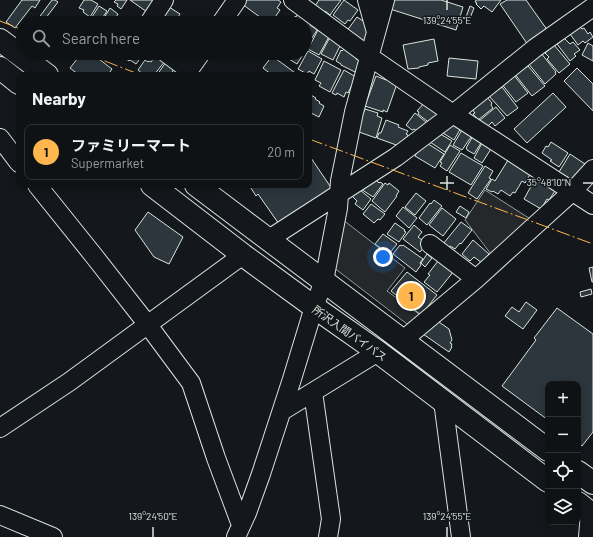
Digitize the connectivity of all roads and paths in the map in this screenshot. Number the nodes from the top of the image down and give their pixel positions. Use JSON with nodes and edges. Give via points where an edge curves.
{"nodes":[{"id":1,"x":164,"y":0,"type":"edge"},
{"id":2,"x":237,"y":0,"type":"edge"},
{"id":3,"x":294,"y":0,"type":"edge"},
{"id":4,"x":367,"y":0,"type":"edge"},
{"id":5,"x":385,"y":0,"type":"edge"},
{"id":6,"x":593,"y":7,"type":"edge"},
{"id":7,"x":154,"y":16,"type":"edge"},
{"id":8,"x":226,"y":16,"type":"edge"},
{"id":9,"x":377,"y":32,"type":"junction"},
{"id":10,"x":0,"y":40,"type":"edge"},
{"id":11,"x":16,"y":52,"type":"edge"},
{"id":12,"x":370,"y":57,"type":"junction"},
{"id":13,"x":27,"y":60,"type":"edge"},
{"id":14,"x":175,"y":60,"type":"edge"},
{"id":15,"x":198,"y":60,"type":"edge"},
{"id":16,"x":0,"y":68,"type":"edge"},
{"id":17,"x":43,"y":72,"type":"edge"},
{"id":18,"x":191,"y":72,"type":"edge"},
{"id":19,"x":192,"y":72,"type":"edge"},
{"id":20,"x":16,"y":81,"type":"edge"},
{"id":21,"x":453,"y":114,"type":"junction"},
{"id":22,"x":0,"y":138,"type":"edge"},
{"id":23,"x":16,"y":159,"type":"edge"},
{"id":24,"x":593,"y":169,"type":"edge"},
{"id":25,"x":39,"y":188,"type":"edge"},
{"id":26,"x":156,"y":188,"type":"edge"},
{"id":27,"x":200,"y":188,"type":"edge"},
{"id":28,"x":573,"y":191,"type":"junction"},
{"id":29,"x":339,"y":194,"type":"junction"},
{"id":30,"x":593,"y":205,"type":"edge"},
{"id":31,"x":269,"y":239,"type":"junction"},
{"id":32,"x":430,"y":244,"type":"dead end"},
{"id":33,"x":243,"y":255,"type":"junction"},
{"id":34,"x":476,"y":279,"type":"junction"},
{"id":35,"x":324,"y":281,"type":"junction"},
{"id":36,"x":314,"y":307,"type":"junction"},
{"id":37,"x":148,"y":325,"type":"junction"},
{"id":38,"x":403,"y":340,"type":"junction"},
{"id":39,"x":378,"y":352,"type":"junction"},
{"id":40,"x":313,"y":392,"type":"junction"},
{"id":41,"x":443,"y":401,"type":"junction"},
{"id":42,"x":282,"y":411,"type":"junction"},
{"id":43,"x":0,"y":428,"type":"edge"},
{"id":44,"x":545,"y":448,"type":"edge"},
{"id":45,"x":581,"y":474,"type":"edge"},
{"id":46,"x":545,"y":478,"type":"edge"},
{"id":47,"x":593,"y":484,"type":"edge"},
{"id":48,"x":587,"y":510,"type":"edge"},
{"id":49,"x":0,"y":515,"type":"edge"},
{"id":50,"x":239,"y":531,"type":"edge"},
{"id":51,"x":54,"y":537,"type":"edge"},
{"id":52,"x":328,"y":537,"type":"edge"},
{"id":53,"x":461,"y":537,"type":"edge"},
{"id":54,"x":588,"y":537,"type":"edge"}],
"edges":[{"from":1,"to":7,"type":"street"},
{"from":2,"to":8,"type":"street"},
{"from":3,"to":12,"type":"street"},
{"from":4,"to":9,"type":"street"},
{"from":5,"to":9,"type":"street"},
{"from":6,"to":21,"type":"street","via":[[535,48]]},
{"from":9,"to":12,"type":"street"},
{"from":10,"to":11,"type":"highway"},
{"from":12,"to":21,"type":"street"},
{"from":12,"to":29,"type":"street","via":[[354,112]]},
{"from":13,"to":17,"type":"highway"},
{"from":14,"to":18,"type":"street"},
{"from":15,"to":19,"type":"street"},
{"from":16,"to":20,"type":"highway"},
{"from":21,"to":28,"type":"street"},
{"from":21,"to":29,"type":"street","via":[[396,157]]},
{"from":22,"to":23,"type":"street"},
{"from":24,"to":28,"type":"street"},
{"from":25,"to":37,"type":"street"},
{"from":26,"to":33,"type":"highway","name":"所沢入間バイパス"},
{"from":27,"to":31,"type":"highway"},
{"from":28,"to":30,"type":"street"},
{"from":28,"to":34,"type":"street"},
{"from":29,"to":31,"type":"street"},
{"from":29,"to":35,"type":"street"},
{"from":31,"to":35,"type":"highway"},
{"from":32,"to":34,"type":"street"},
{"from":33,"to":36,"type":"highway","name":"所沢入間バイパス"},
{"from":33,"to":37,"type":"street"},
{"from":34,"to":38,"type":"street"},
{"from":35,"to":36,"type":"street"},
{"from":35,"to":38,"type":"highway"},
{"from":36,"to":39,"type":"highway","name":"所沢入間バイパス"},
{"from":36,"to":42,"type":"street"},
{"from":37,"to":43,"type":"street"},
{"from":37,"to":50,"type":"street","via":[[192,384]]},
{"from":38,"to":44,"type":"highway"},
{"from":39,"to":40,"type":"street"},
{"from":39,"to":41,"type":"highway","name":"所沢入間バイパス"},
{"from":40,"to":42,"type":"street"},
{"from":40,"to":52,"type":"street","via":[[332,519]]},
{"from":41,"to":46,"type":"highway","name":"所沢入間バイパス"},
{"from":41,"to":53,"type":"street"},
{"from":42,"to":50,"type":"street"},
{"from":45,"to":47,"type":"highway"},
{"from":48,"to":54,"type":"street"},
{"from":49,"to":51,"type":"street"}]}
